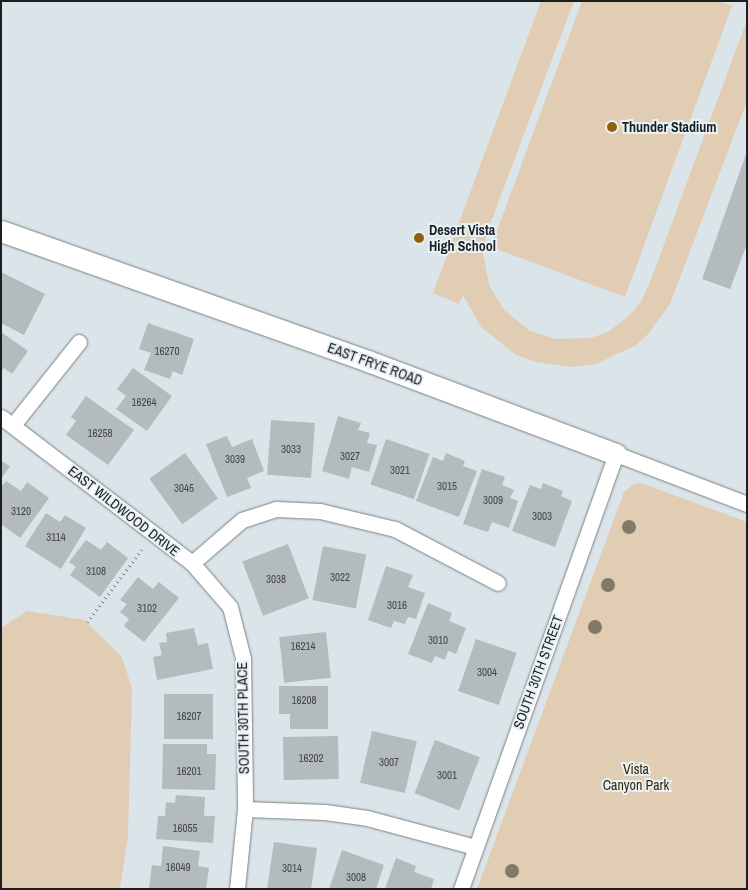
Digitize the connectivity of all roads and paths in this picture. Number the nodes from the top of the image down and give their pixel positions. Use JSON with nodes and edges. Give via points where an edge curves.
{"nodes":[{"id":1,"x":1,"y":231,"type":"edge"},
{"id":2,"x":79,"y":342,"type":"dead end"},
{"id":3,"x":7,"y":421,"type":"edge"},
{"id":4,"x":616,"y":454,"type":"junction"},
{"id":5,"x":747,"y":504,"type":"edge"},
{"id":6,"x":142,"y":549,"type":"dead end"},
{"id":7,"x":192,"y":563,"type":"junction"},
{"id":8,"x":498,"y":582,"type":"dead end"},
{"id":9,"x":87,"y":622,"type":"dead end"},
{"id":10,"x":246,"y":809,"type":"junction"},
{"id":11,"x":475,"y":847,"type":"junction"},
{"id":12,"x":237,"y":889,"type":"edge"},
{"id":13,"x":461,"y":889,"type":"edge"}],
"edges":[{"from":1,"to":4,"type":"street","name":"EAST FRYE ROAD","via":[[368,360]]},
{"from":2,"to":3,"type":"street"},
{"from":3,"to":7,"type":"street","name":"EAST WILDWOOD DRIVE"},
{"from":4,"to":5,"type":"street","name":"EAST FRYE ROAD"},
{"from":4,"to":11,"type":"street","name":"SOUTH 30TH STREET"},
{"from":6,"to":9,"type":"path"},
{"from":7,"to":8,"type":"street","name":"EAST WILDWOOD DRIVE","via":[[242,520],[276,509],[320,511],[394,529]]},
{"from":7,"to":10,"type":"street","name":"SOUTH 30TH PLACE","via":[[230,607],[239,633],[243,658]]},
{"from":10,"to":11,"type":"street","via":[[324,812],[367,818]]},
{"from":10,"to":12,"type":"street","name":"SOUTH 30TH PLACE"},
{"from":11,"to":13,"type":"street","name":"SOUTH 30TH STREET"}]}
